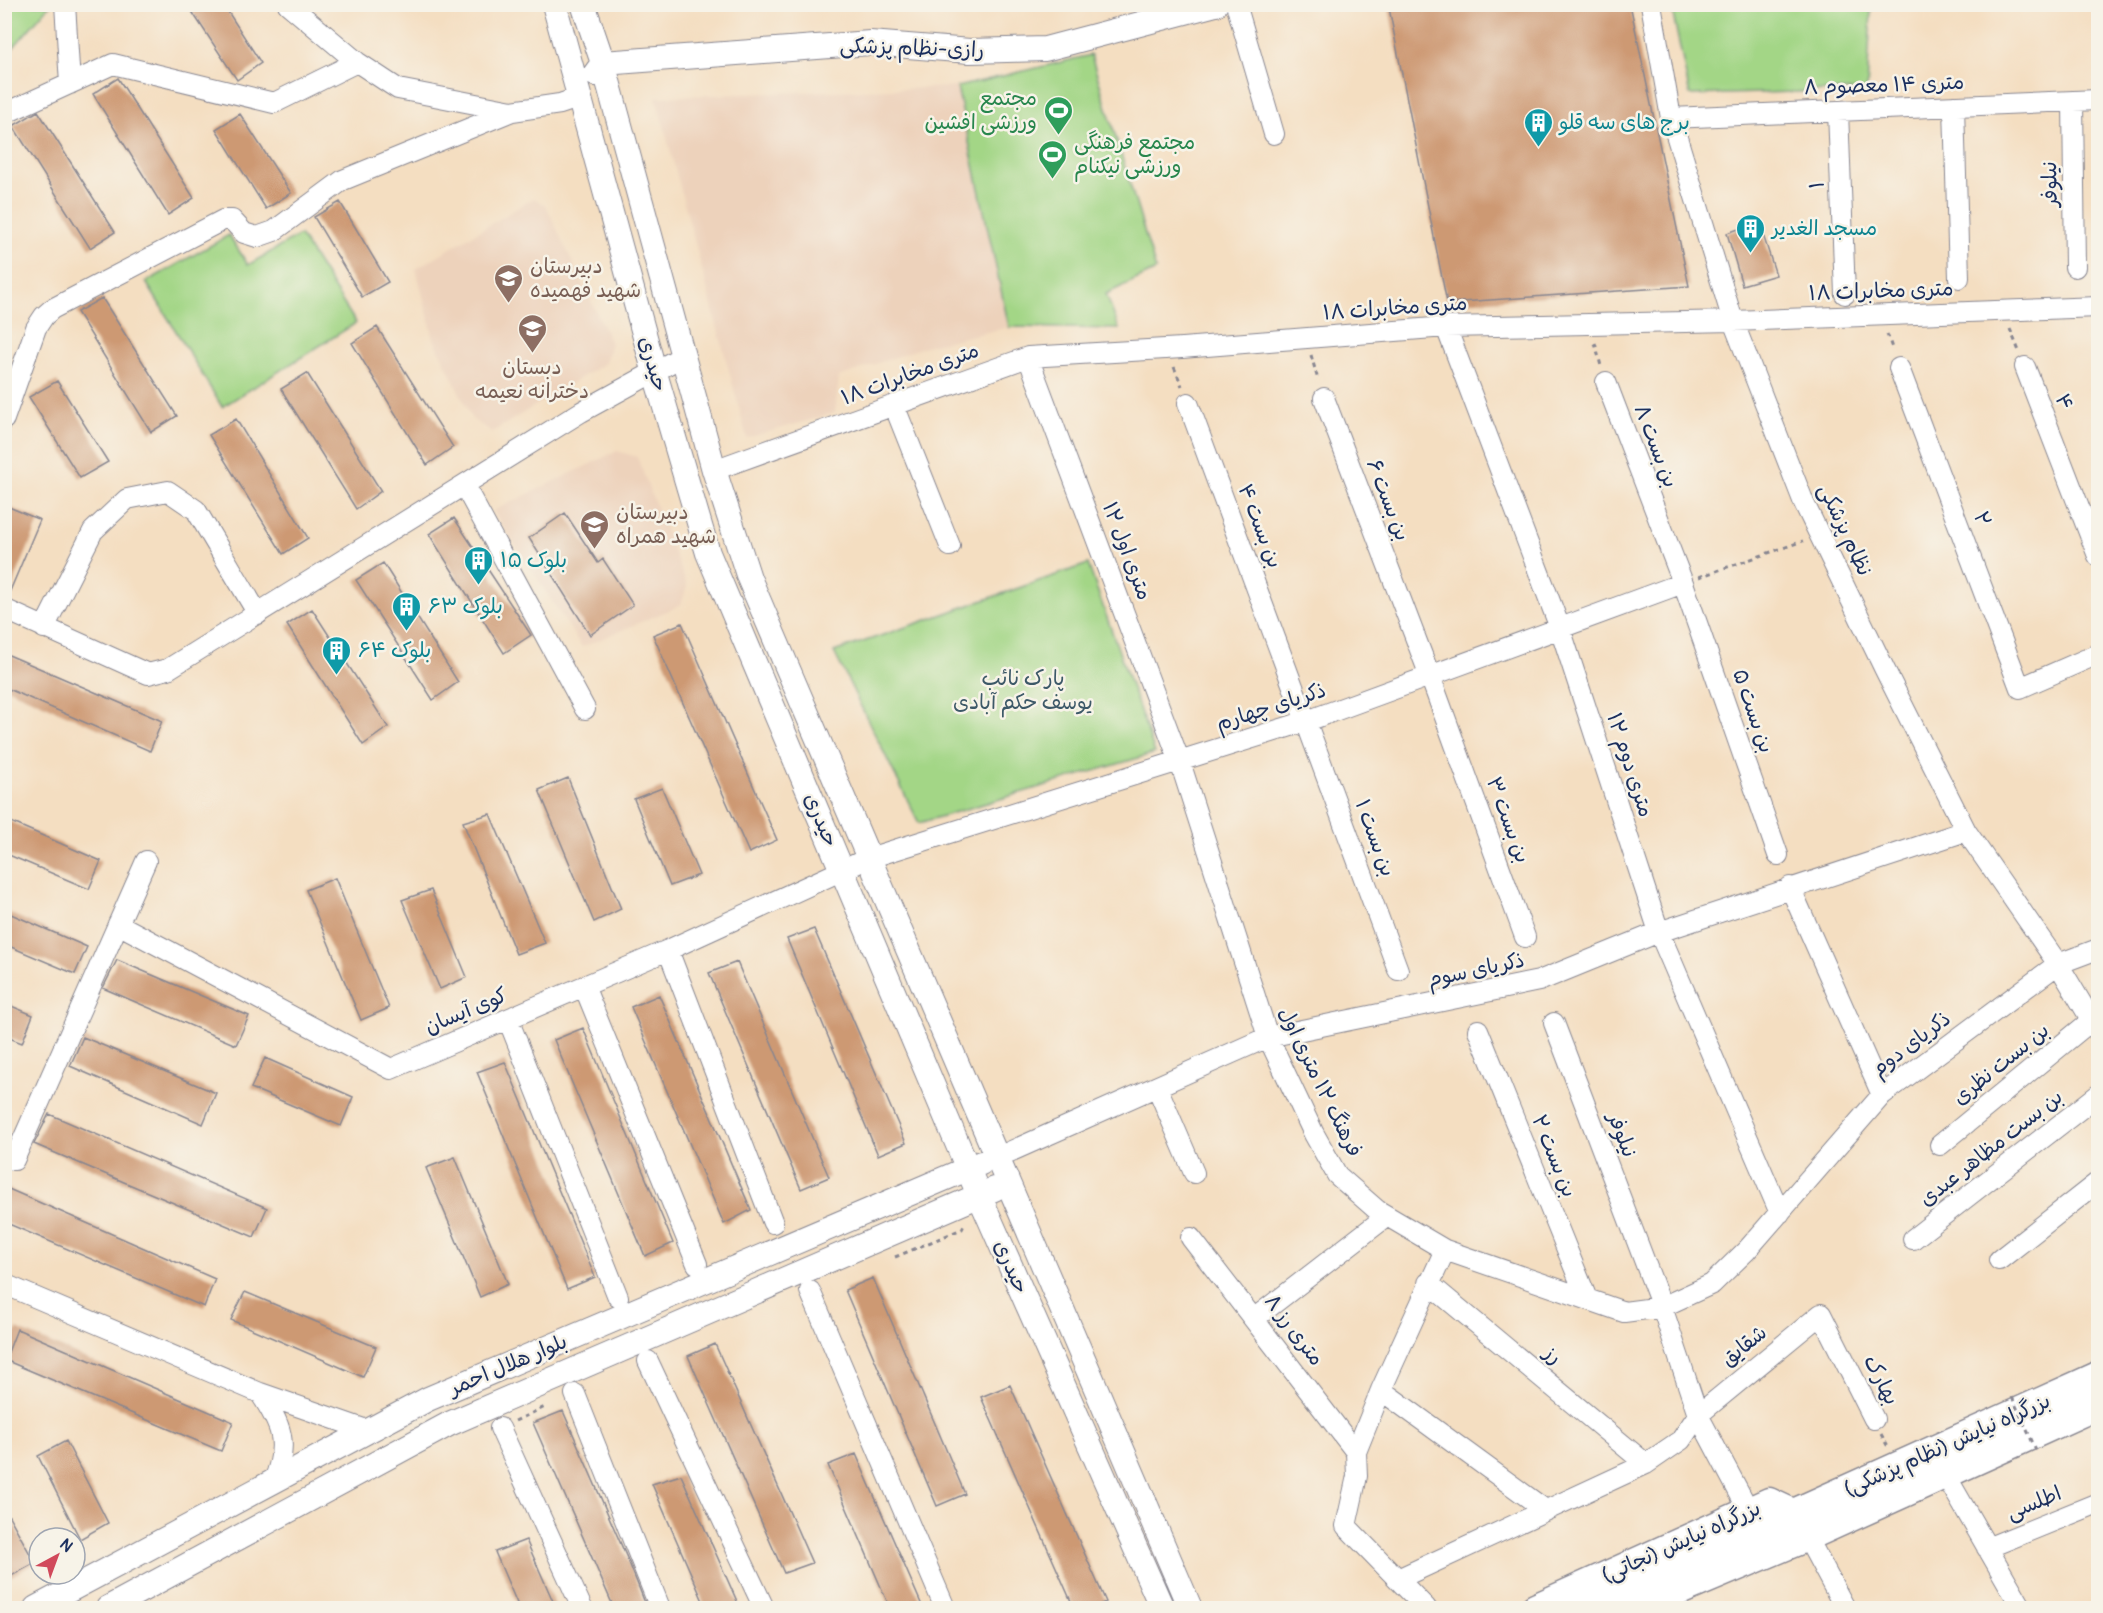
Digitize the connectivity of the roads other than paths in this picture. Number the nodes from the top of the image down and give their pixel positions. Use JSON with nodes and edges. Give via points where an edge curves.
{"nodes":[{"id":1,"x":65,"y":4,"type":"edge"},
{"id":2,"x":288,"y":4,"type":"edge"},
{"id":3,"x":554,"y":4,"type":"edge"},
{"id":4,"x":583,"y":4,"type":"edge"},
{"id":5,"x":1216,"y":4,"type":"edge"},
{"id":6,"x":1236,"y":4,"type":"edge"},
{"id":7,"x":1651,"y":4,"type":"edge"},
{"id":8,"x":357,"y":62,"type":"junction"},
{"id":9,"x":603,"y":63,"type":"junction"},
{"id":10,"x":70,"y":84,"type":"junction"},
{"id":11,"x":581,"y":97,"type":"junction"},
{"id":12,"x":2098,"y":100,"type":"edge"},
{"id":13,"x":2073,"y":101,"type":"junction"},
{"id":14,"x":1953,"y":106,"type":"junction"},
{"id":15,"x":512,"y":111,"type":"junction"},
{"id":16,"x":1838,"y":111,"type":"junction"},
{"id":17,"x":4,"y":114,"type":"edge"},
{"id":18,"x":1671,"y":118,"type":"junction"},
{"id":19,"x":1274,"y":134,"type":"dead end"},
{"id":20,"x":2075,"y":267,"type":"dead end"},
{"id":21,"x":1959,"y":278,"type":"dead end"},
{"id":22,"x":1845,"y":294,"type":"dead end"},
{"id":23,"x":2098,"y":307,"type":"edge"},
{"id":24,"x":1733,"y":321,"type":"junction"},
{"id":25,"x":1446,"y":327,"type":"junction"},
{"id":26,"x":682,"y":356,"type":"junction"},
{"id":27,"x":1028,"y":357,"type":"junction"},
{"id":28,"x":2025,"y":367,"type":"road end"},
{"id":29,"x":1899,"y":368,"type":"road end"},
{"id":30,"x":654,"y":370,"type":"junction"},
{"id":31,"x":1606,"y":382,"type":"road end"},
{"id":32,"x":1324,"y":398,"type":"road end"},
{"id":33,"x":1188,"y":403,"type":"road end"},
{"id":34,"x":894,"y":405,"type":"junction"},
{"id":35,"x":4,"y":419,"type":"edge"},
{"id":36,"x":714,"y":470,"type":"junction"},
{"id":37,"x":464,"y":485,"type":"junction"},
{"id":38,"x":950,"y":546,"type":"dead end"},
{"id":39,"x":2098,"y":556,"type":"edge"},
{"id":40,"x":1683,"y":583,"type":"junction"},
{"id":41,"x":4,"y":609,"type":"edge"},
{"id":42,"x":258,"y":614,"type":"junction"},
{"id":43,"x":44,"y":628,"type":"junction"},
{"id":44,"x":1560,"y":628,"type":"junction"},
{"id":45,"x":2098,"y":654,"type":"edge"},
{"id":46,"x":1430,"y":676,"type":"junction"},
{"id":47,"x":585,"y":709,"type":"dead end"},
{"id":48,"x":1307,"y":721,"type":"junction"},
{"id":49,"x":1180,"y":762,"type":"junction"},
{"id":50,"x":1966,"y":831,"type":"junction"},
{"id":51,"x":1778,"y":855,"type":"dead end"},
{"id":52,"x":869,"y":858,"type":"junction"},
{"id":53,"x":146,"y":861,"type":"dead end"},
{"id":54,"x":843,"y":870,"type":"junction"},
{"id":55,"x":1790,"y":887,"type":"junction"},
{"id":56,"x":118,"y":924,"type":"junction"},
{"id":57,"x":1659,"y":932,"type":"junction"},
{"id":58,"x":1525,"y":937,"type":"dead end"},
{"id":59,"x":2098,"y":949,"type":"edge"},
{"id":60,"x":668,"y":950,"type":"junction"},
{"id":61,"x":2058,"y":964,"type":"junction"},
{"id":62,"x":1398,"y":970,"type":"dead end"},
{"id":63,"x":584,"y":986,"type":"junction"},
{"id":64,"x":508,"y":1019,"type":"junction"},
{"id":65,"x":1554,"y":1023,"type":"dead end"},
{"id":66,"x":2095,"y":1026,"type":"edge"},
{"id":67,"x":1478,"y":1030,"type":"dead end"},
{"id":68,"x":1268,"y":1038,"type":"junction"},
{"id":69,"x":1156,"y":1087,"type":"junction"},
{"id":70,"x":1882,"y":1095,"type":"junction"},
{"id":71,"x":2098,"y":1095,"type":"edge"},
{"id":72,"x":1940,"y":1145,"type":"dead end"},
{"id":73,"x":998,"y":1157,"type":"junction"},
{"id":74,"x":4,"y":1159,"type":"edge"},
{"id":75,"x":968,"y":1167,"type":"junction"},
{"id":76,"x":1194,"y":1173,"type":"dead end"},
{"id":77,"x":2098,"y":1182,"type":"edge"},
{"id":78,"x":1008,"y":1184,"type":"junction"},
{"id":79,"x":979,"y":1195,"type":"junction"},
{"id":80,"x":1780,"y":1213,"type":"junction"},
{"id":81,"x":1387,"y":1216,"type":"junction"},
{"id":82,"x":772,"y":1223,"type":"dead end"},
{"id":83,"x":1191,"y":1238,"type":"dead end"},
{"id":84,"x":1913,"y":1239,"type":"dead end"},
{"id":85,"x":1445,"y":1250,"type":"junction"},
{"id":86,"x":1999,"y":1260,"type":"dead end"},
{"id":87,"x":697,"y":1264,"type":"dead end"},
{"id":88,"x":1428,"y":1283,"type":"junction"},
{"id":89,"x":4,"y":1284,"type":"edge"},
{"id":90,"x":810,"y":1292,"type":"dead end"},
{"id":91,"x":618,"y":1297,"type":"dead end"},
{"id":92,"x":1587,"y":1299,"type":"junction"},
{"id":93,"x":1662,"y":1307,"type":"junction"},
{"id":94,"x":1821,"y":1314,"type":"joint"},
{"id":95,"x":1255,"y":1318,"type":"junction"},
{"id":96,"x":648,"y":1361,"type":"dead end"},
{"id":97,"x":2098,"y":1376,"type":"edge"},
{"id":98,"x":1381,"y":1390,"type":"junction"},
{"id":99,"x":260,"y":1393,"type":"junction"},
{"id":100,"x":574,"y":1394,"type":"dead end"},
{"id":101,"x":2098,"y":1405,"type":"edge"},
{"id":102,"x":1698,"y":1415,"type":"junction"},
{"id":103,"x":1874,"y":1419,"type":"road end"},
{"id":104,"x":500,"y":1428,"type":"dead end"},
{"id":105,"x":363,"y":1434,"type":"junction"},
{"id":106,"x":1356,"y":1452,"type":"junction"},
{"id":107,"x":1646,"y":1464,"type":"junction"},
{"id":108,"x":370,"y":1467,"type":"junction"},
{"id":109,"x":1945,"y":1474,"type":"junction"},
{"id":110,"x":274,"y":1482,"type":"junction"},
{"id":111,"x":2098,"y":1503,"type":"edge"},
{"id":112,"x":1544,"y":1509,"type":"junction"},
{"id":113,"x":290,"y":1510,"type":"junction"},
{"id":114,"x":1749,"y":1511,"type":"junction"},
{"id":115,"x":1801,"y":1525,"type":"junction"},
{"id":116,"x":1988,"y":1548,"type":"junction"},
{"id":117,"x":1400,"y":1578,"type":"junction"},
{"id":118,"x":36,"y":1608,"type":"edge"},
{"id":119,"x":108,"y":1608,"type":"edge"},
{"id":120,"x":582,"y":1608,"type":"edge"},
{"id":121,"x":660,"y":1608,"type":"edge"},
{"id":122,"x":764,"y":1608,"type":"edge"},
{"id":123,"x":945,"y":1608,"type":"edge"},
{"id":124,"x":1162,"y":1608,"type":"edge"},
{"id":125,"x":1190,"y":1608,"type":"edge"},
{"id":126,"x":1426,"y":1608,"type":"edge"},
{"id":127,"x":1535,"y":1608,"type":"edge"},
{"id":128,"x":1583,"y":1608,"type":"edge"},
{"id":129,"x":1639,"y":1608,"type":"edge"},
{"id":130,"x":1679,"y":1608,"type":"edge"},
{"id":131,"x":1845,"y":1608,"type":"edge"},
{"id":132,"x":2022,"y":1608,"type":"edge"}],
"edges":[{"from":1,"to":10,"type":"street"},
{"from":2,"to":8,"type":"street"},
{"from":3,"to":11,"type":"main road","name":"حیدری"},
{"from":4,"to":9,"type":"main road","name":"حیدری"},
{"from":5,"to":9,"type":"main road","name":"رازی-نظام پزشکی","via":[[1046,49],[970,51],[870,43]]},
{"from":6,"to":19,"type":"street"},
{"from":7,"to":18,"type":"street","name":"نظام پزشکی"},
{"from":8,"to":10,"type":"street","via":[[274,103],[113,64]]},
{"from":8,"to":15,"type":"street","via":[[398,89]]},
{"from":9,"to":11,"type":"main road"},
{"from":9,"to":26,"type":"main road","name":"حیدری"},
{"from":10,"to":17,"type":"street"},
{"from":11,"to":15,"type":"street","via":[[560,105]]},
{"from":11,"to":30,"type":"main road","name":"حیدری"},
{"from":12,"to":13,"type":"street","name":"۸ متری ۱۴ معصوم"},
{"from":13,"to":14,"type":"street","name":"۸ متری ۱۴ معصوم"},
{"from":13,"to":20,"type":"street","name":"نیلوفر"},
{"from":14,"to":16,"type":"street","name":"۸ متری ۱۴ معصوم"},
{"from":14,"to":21,"type":"street"},
{"from":15,"to":35,"type":"street","via":[[343,180],[274,231],[257,237],[244,233],[232,220],[223,220],[52,309],[36,328]]},
{"from":16,"to":18,"type":"street","name":"۸ متری ۱۴ معصوم"},
{"from":16,"to":22,"type":"street","name":"۱"},
{"from":18,"to":24,"type":"street","name":"نظام پزشکی"},
{"from":23,"to":24,"type":"street","name":"۱۸ متری مخابرات"},
{"from":24,"to":25,"type":"street","name":"۱۸ متری مخابرات"},
{"from":24,"to":50,"type":"street","name":"نظام پزشکی","via":[[1804,503]]},
{"from":25,"to":27,"type":"street","name":"۱۸ متری مخابرات"},
{"from":25,"to":44,"type":"street","name":"۱۲ متری دوم"},
{"from":26,"to":30,"type":"street"},
{"from":26,"to":36,"type":"main road","name":"حیدری"},
{"from":27,"to":34,"type":"street","name":"۱۸ متری مخابرات"},
{"from":27,"to":49,"type":"street","name":"۱۲ متری اول"},
{"from":28,"to":39,"type":"street","name":"۴"},
{"from":29,"to":45,"type":"street","name":"۲","via":[[2020,687]]},
{"from":30,"to":37,"type":"street"},
{"from":30,"to":54,"type":"main road","name":"حیدری","via":[[708,553]]},
{"from":31,"to":40,"type":"street","name":"بن بست ۸"},
{"from":32,"to":46,"type":"street","name":"بن بست ۶"},
{"from":33,"to":48,"type":"street","name":"بن بست ۴"},
{"from":34,"to":36,"type":"street","name":"۱۸ متری مخابرات"},
{"from":34,"to":38,"type":"street"},
{"from":36,"to":52,"type":"main road","name":"حیدری","via":[[748,578]]},
{"from":37,"to":42,"type":"street"},
{"from":37,"to":47,"type":"street"},
{"from":40,"to":44,"type":"street","name":"ذکریای چهارم"},
{"from":40,"to":51,"type":"street","name":"بن بست ۵"},
{"from":41,"to":43,"type":"street"},
{"from":42,"to":43,"type":"street","via":[[168,669],[148,674]]},
{"from":42,"to":43,"type":"street","via":[[196,510],[168,491],[127,500],[93,531]]},
{"from":44,"to":46,"type":"street","name":"ذکریای چهارم"},
{"from":44,"to":57,"type":"street","name":"۱۲ متری دوم"},
{"from":46,"to":48,"type":"street","name":"ذکریای چهارم"},
{"from":46,"to":58,"type":"street","name":"بن بست ۳"},
{"from":48,"to":49,"type":"street","name":"ذکریای چهارم"},
{"from":48,"to":62,"type":"street","name":"بن بست ۱"},
{"from":49,"to":52,"type":"street","name":"ذکریای چهارم"},
{"from":49,"to":68,"type":"street","name":"فرهنگ ۱۲ متری اول"},
{"from":50,"to":55,"type":"street","name":"ذکریای سوم"},
{"from":50,"to":61,"type":"street","name":"نظام پزشکی"},
{"from":52,"to":54,"type":"street","name":"ذکریای چهارم"},
{"from":52,"to":73,"type":"main road","name":"حیدری"},
{"from":53,"to":56,"type":"street"},
{"from":54,"to":60,"type":"street","name":"کوی آیسان"},
{"from":54,"to":75,"type":"main road","name":"حیدری"},
{"from":55,"to":57,"type":"street","name":"ذکریای سوم"},
{"from":55,"to":70,"type":"street"},
{"from":56,"to":64,"type":"street","name":"کوی آیسان","via":[[391,1069]]},
{"from":56,"to":74,"type":"street","via":[[14,1160]]},
{"from":57,"to":68,"type":"street","name":"ذکریای سوم","via":[[1539,981]]},
{"from":57,"to":80,"type":"street","name":"۱۲ متری دوم"},
{"from":59,"to":61,"type":"street","name":"ذکریای دوم"},
{"from":60,"to":63,"type":"street","name":"کوی آیسان"},
{"from":60,"to":82,"type":"street"},
{"from":61,"to":66,"type":"street","name":"نظام پزشکی"},
{"from":61,"to":70,"type":"street","name":"ذکریای دوم"},
{"from":63,"to":64,"type":"street","name":"کوی آیسان"},
{"from":63,"to":87,"type":"street"},
{"from":64,"to":91,"type":"street"},
{"from":65,"to":93,"type":"street","name":"نیلوفر"},
{"from":66,"to":72,"type":"street","name":"بن بست نظری"},
{"from":67,"to":92,"type":"street","name":"بن بست ۲"},
{"from":68,"to":69,"type":"street","name":"ذکریای سوم"},
{"from":68,"to":81,"type":"street","name":"فرهنگ ۱۲ متری اول","via":[[1337,1175]]},
{"from":69,"to":73,"type":"street","name":"ذکریای سوم"},
{"from":69,"to":76,"type":"street"},
{"from":70,"to":80,"type":"street","name":"ذکریای دوم"},
{"from":71,"to":84,"type":"street","name":"بن بست مظاهر عبدی"},
{"from":73,"to":75,"type":"main road","name":"بلوار هلال احمر"},
{"from":73,"to":78,"type":"main road","name":"حیدری"},
{"from":75,"to":79,"type":"main road","name":"حیدری"},
{"from":75,"to":105,"type":"main road","name":"بلوار هلال احمر","via":[[428,1399]]},
{"from":77,"to":86,"type":"street"},
{"from":78,"to":79,"type":"main road","name":"بلوار هلال احمر"},
{"from":78,"to":125,"type":"main road","name":"حیدری"},
{"from":79,"to":108,"type":"main road","name":"بلوار هلال احمر","via":[[481,1410]]},
{"from":79,"to":124,"type":"main road","name":"حیدری"},
{"from":80,"to":93,"type":"street","name":"فرهنگ ۱۲ متری اول","via":[[1712,1284]]},
{"from":81,"to":85,"type":"street","name":"فرهنگ ۱۲ متری اول"},
{"from":81,"to":95,"type":"street"},
{"from":83,"to":95,"type":"street","name":"۸ متری رز"},
{"from":85,"to":88,"type":"street"},
{"from":85,"to":92,"type":"street","name":"فرهنگ ۱۲ متری اول"},
{"from":88,"to":98,"type":"street"},
{"from":88,"to":107,"type":"street","name":"رز"},
{"from":89,"to":99,"type":"street"},
{"from":90,"to":123,"type":"street"},
{"from":92,"to":93,"type":"street","name":"فرهنگ ۱۲ متری اول","via":[[1624,1312]]},
{"from":93,"to":102,"type":"street"},
{"from":94,"to":102,"type":"street","name":"شقایق"},
{"from":94,"to":103,"type":"street","name":"بهارک"},
{"from":95,"to":106,"type":"street","name":"۸ متری رز"},
{"from":96,"to":122,"type":"street"},
{"from":97,"to":115,"type":"highway","name":"بزرگراه نیایش (نظام پزشکی)","via":[[1898,1467]]},
{"from":98,"to":106,"type":"street"},
{"from":98,"to":112,"type":"street"},
{"from":99,"to":105,"type":"street"},
{"from":99,"to":110,"type":"street","via":[[282,1434],[284,1458]]},
{"from":100,"to":121,"type":"street"},
{"from":101,"to":109,"type":"highway","name":"بزرگراه نیایش (نظام پزشکی)"},
{"from":102,"to":107,"type":"street","name":"شقایق","via":[[1681,1440]]},
{"from":102,"to":114,"type":"street"},
{"from":104,"to":120,"type":"street"},
{"from":105,"to":108,"type":"main road"},
{"from":105,"to":110,"type":"main road","name":"بلوار هلال احمر"},
{"from":106,"to":117,"type":"street","via":[[1357,1476],[1346,1526]]},
{"from":107,"to":112,"type":"street","name":"شقایق"},
{"from":108,"to":113,"type":"main road","name":"بلوار هلال احمر"},
{"from":109,"to":115,"type":"highway","name":"بزرگراه نیایش (نظام پزشکی)"},
{"from":109,"to":116,"type":"street"},
{"from":110,"to":113,"type":"main road"},
{"from":110,"to":118,"type":"main road","name":"بلوار هلال احمر"},
{"from":111,"to":116,"type":"street","name":"اطلسی"},
{"from":112,"to":117,"type":"street","name":"شقایق"},
{"from":113,"to":119,"type":"main road","name":"بلوار هلال احمر"},
{"from":114,"to":115,"type":"highway","name":"بزرگراه نیایش (نجاتی)","via":[[1769,1502]]},
{"from":114,"to":127,"type":"highway","name":"بزرگراه نیایش (نجاتی)"},
{"from":115,"to":128,"type":"highway"},
{"from":115,"to":129,"type":"highway"},
{"from":115,"to":130,"type":"highway","via":[[1789,1558]]},
{"from":115,"to":131,"type":"street"},
{"from":116,"to":132,"type":"street"},
{"from":117,"to":126,"type":"street"}]}
